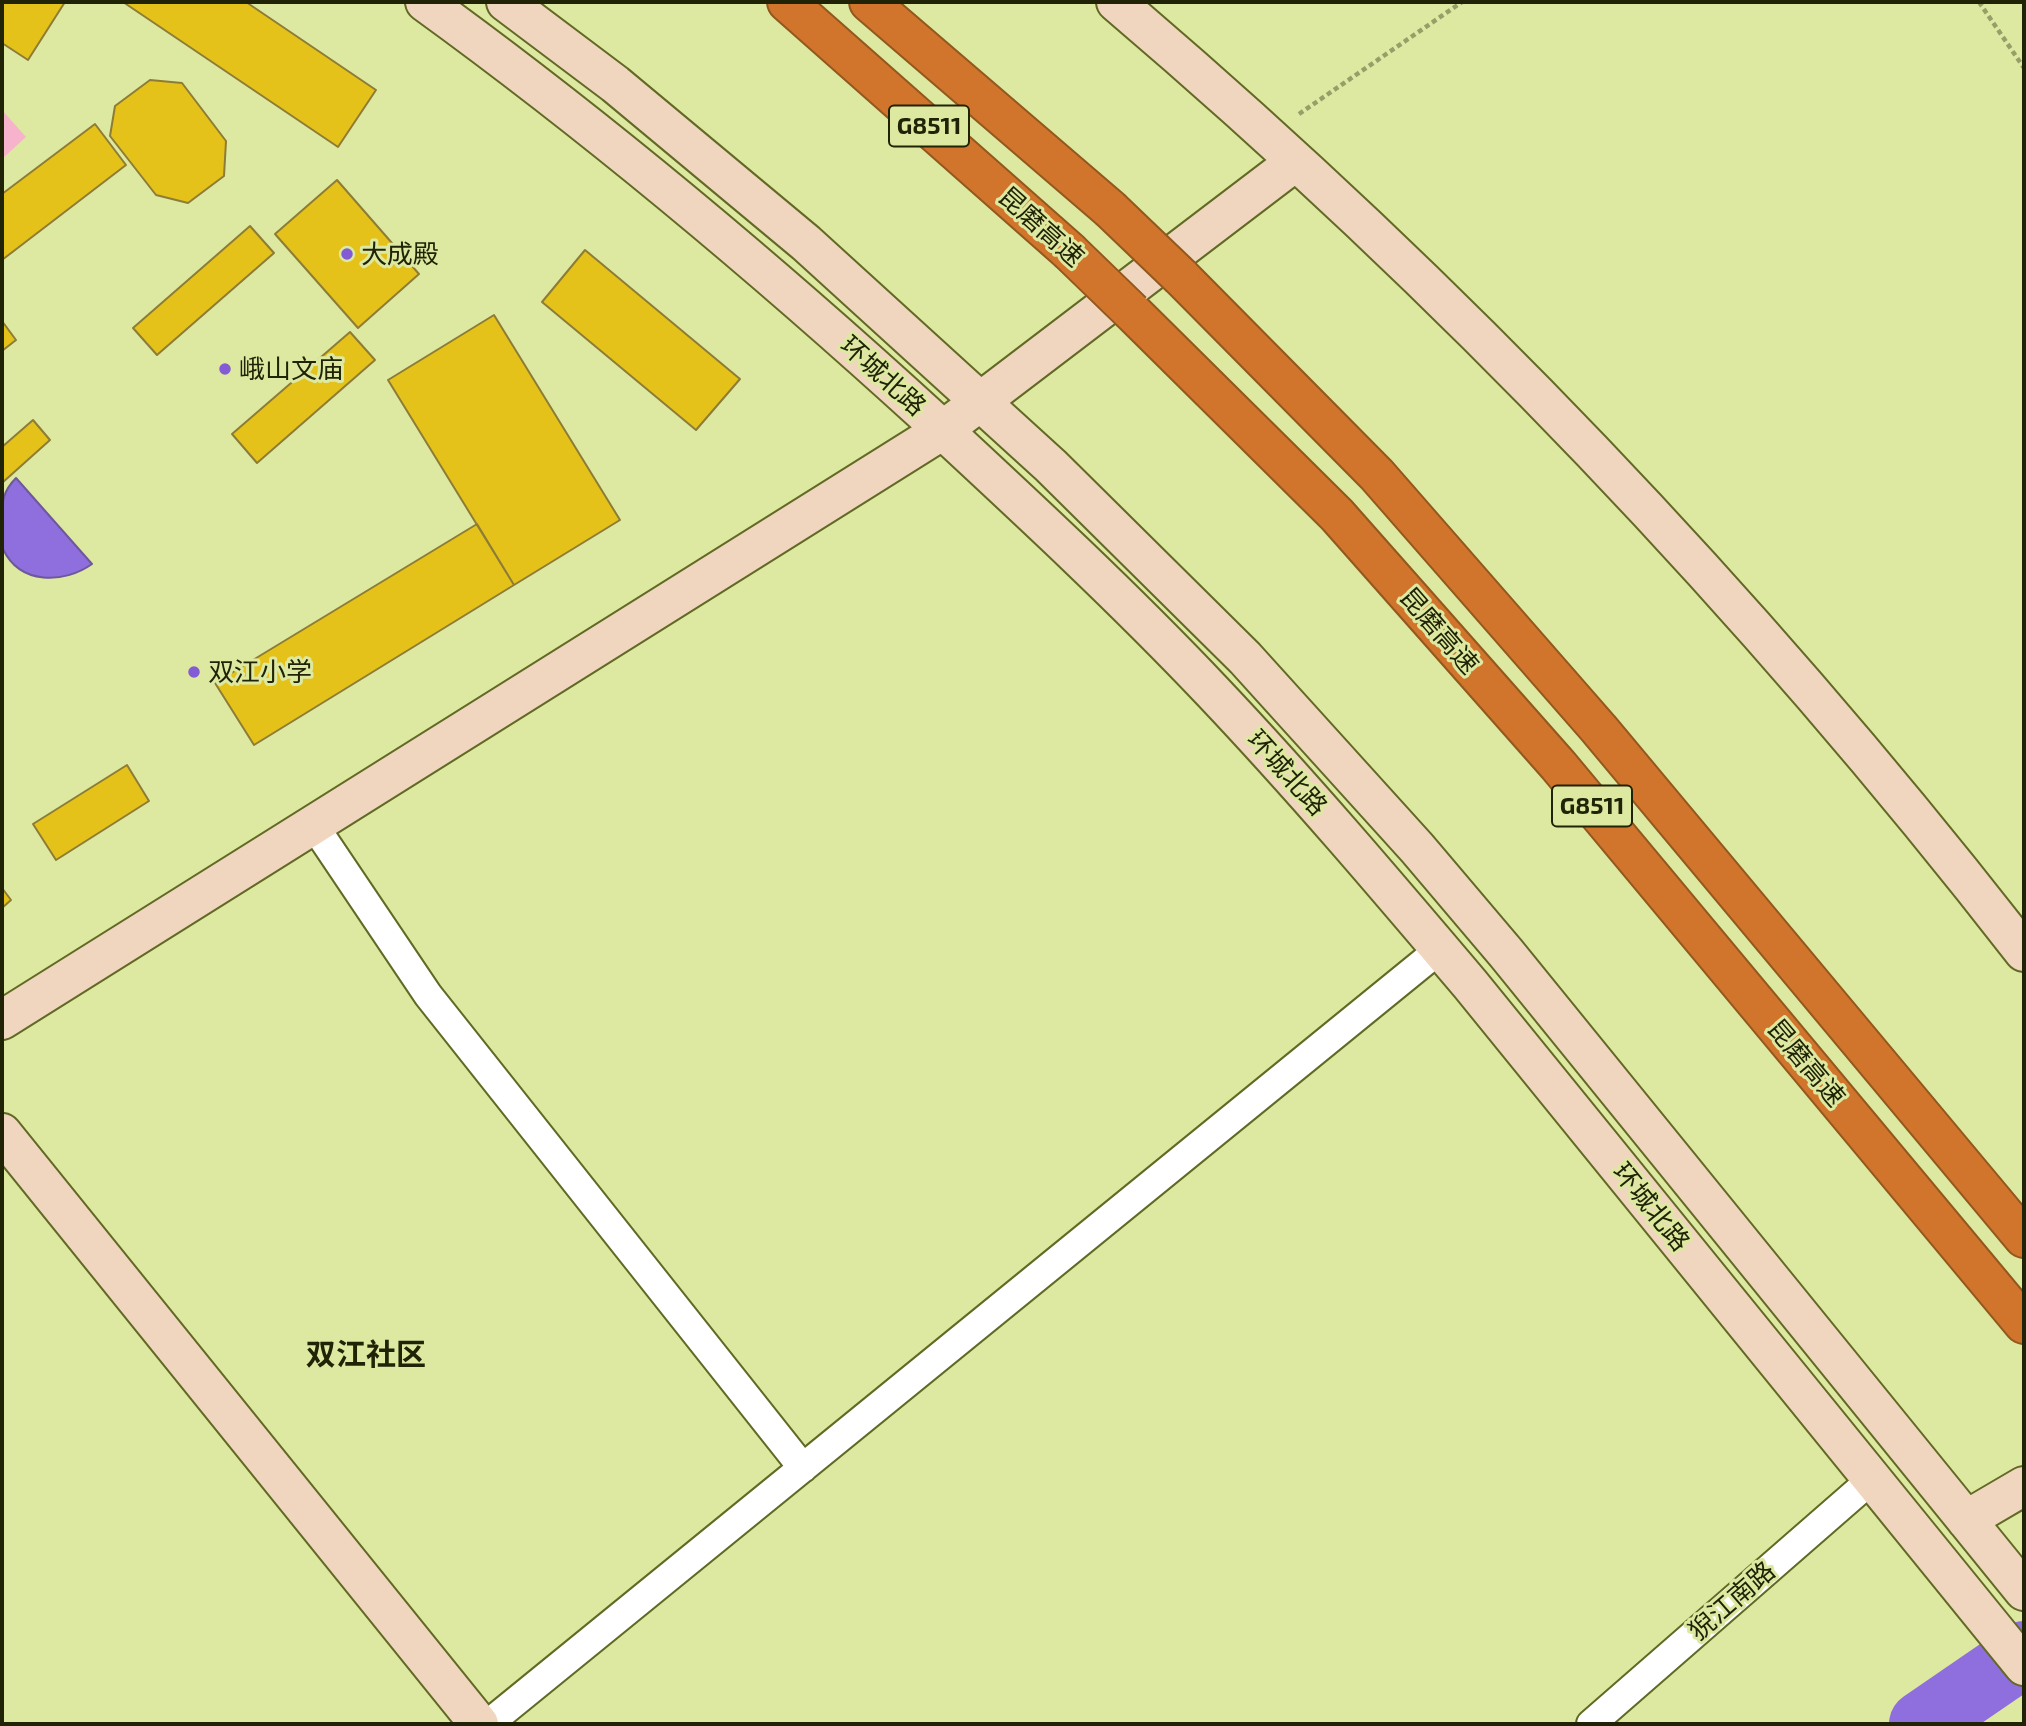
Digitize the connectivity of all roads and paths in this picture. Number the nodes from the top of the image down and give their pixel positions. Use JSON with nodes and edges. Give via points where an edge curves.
{"nodes":[{"id":1,"x":425,"y":2,"type":"edge"},
{"id":2,"x":506,"y":2,"type":"edge"},
{"id":3,"x":788,"y":2,"type":"edge"},
{"id":4,"x":869,"y":2,"type":"edge"},
{"id":5,"x":1116,"y":2,"type":"edge"},
{"id":6,"x":1462,"y":2,"type":"edge"},
{"id":7,"x":1979,"y":2,"type":"edge"},
{"id":8,"x":2024,"y":68,"type":"edge"},
{"id":9,"x":1267,"y":136,"type":"junction"},
{"id":10,"x":1296,"y":162,"type":"junction"},
{"id":11,"x":981,"y":401,"type":"junction"},
{"id":12,"x":943,"y":430,"type":"junction"},
{"id":13,"x":313,"y":824,"type":"junction"},
{"id":14,"x":1440,"y":949,"type":"junction"},
{"id":15,"x":2024,"y":952,"type":"edge"},
{"id":16,"x":2,"y":1020,"type":"edge"},
{"id":17,"x":2,"y":1133,"type":"edge"},
{"id":18,"x":2024,"y":1238,"type":"edge"},
{"id":19,"x":2024,"y":1324,"type":"edge"},
{"id":20,"x":803,"y":1468,"type":"junction"},
{"id":21,"x":1872,"y":1479,"type":"junction"},
{"id":22,"x":2024,"y":1486,"type":"edge"},
{"id":23,"x":1966,"y":1520,"type":"junction"},
{"id":24,"x":2014,"y":1578,"type":"edge"},
{"id":25,"x":2024,"y":1667,"type":"edge"},
{"id":26,"x":479,"y":1724,"type":"edge"},
{"id":27,"x":488,"y":1724,"type":"edge"},
{"id":28,"x":1591,"y":1724,"type":"edge"}],
"edges":[{"from":1,"to":12,"type":"main road","name":"环城北路","via":[[675,193]]},
{"from":2,"to":11,"type":"main road","name":"环城北路","via":[[705,157]]},
{"from":3,"to":19,"type":"highway","name":"昆磨高速","number":"G8511","bridge":true,"via":[[1069,251],[1365,547],[1567,776]]},
{"from":4,"to":18,"type":"highway","name":"昆磨高速","number":"G8511","bridge":true,"via":[[1110,209],[1386,485],[1599,729]]},
{"from":5,"to":9,"type":"main road"},
{"from":6,"to":9,"type":"path"},
{"from":7,"to":8,"type":"path"},
{"from":9,"to":10,"type":"main road"},
{"from":10,"to":11,"type":"main road"},
{"from":10,"to":15,"type":"main road","via":[[1515,370],[1675,538],[1838,723]]},
{"from":11,"to":12,"type":"main road"},
{"from":11,"to":23,"type":"main road","name":"环城北路","via":[[1236,648],[1417,848]]},
{"from":12,"to":13,"type":"main road"},
{"from":12,"to":14,"type":"main road","name":"环城北路","via":[[1212,691]]},
{"from":13,"to":16,"type":"main road"},
{"from":13,"to":20,"type":"street","via":[[428,995]]},
{"from":14,"to":20,"type":"street"},
{"from":14,"to":21,"type":"main road","name":"环城北路"},
{"from":17,"to":26,"type":"main road"},
{"from":20,"to":27,"type":"street"},
{"from":21,"to":25,"type":"main road","name":"环城北路"},
{"from":21,"to":28,"type":"street","name":"猊江南路"},
{"from":22,"to":23,"type":"main road"},
{"from":23,"to":24,"type":"main road","name":"环城北路"}]}
